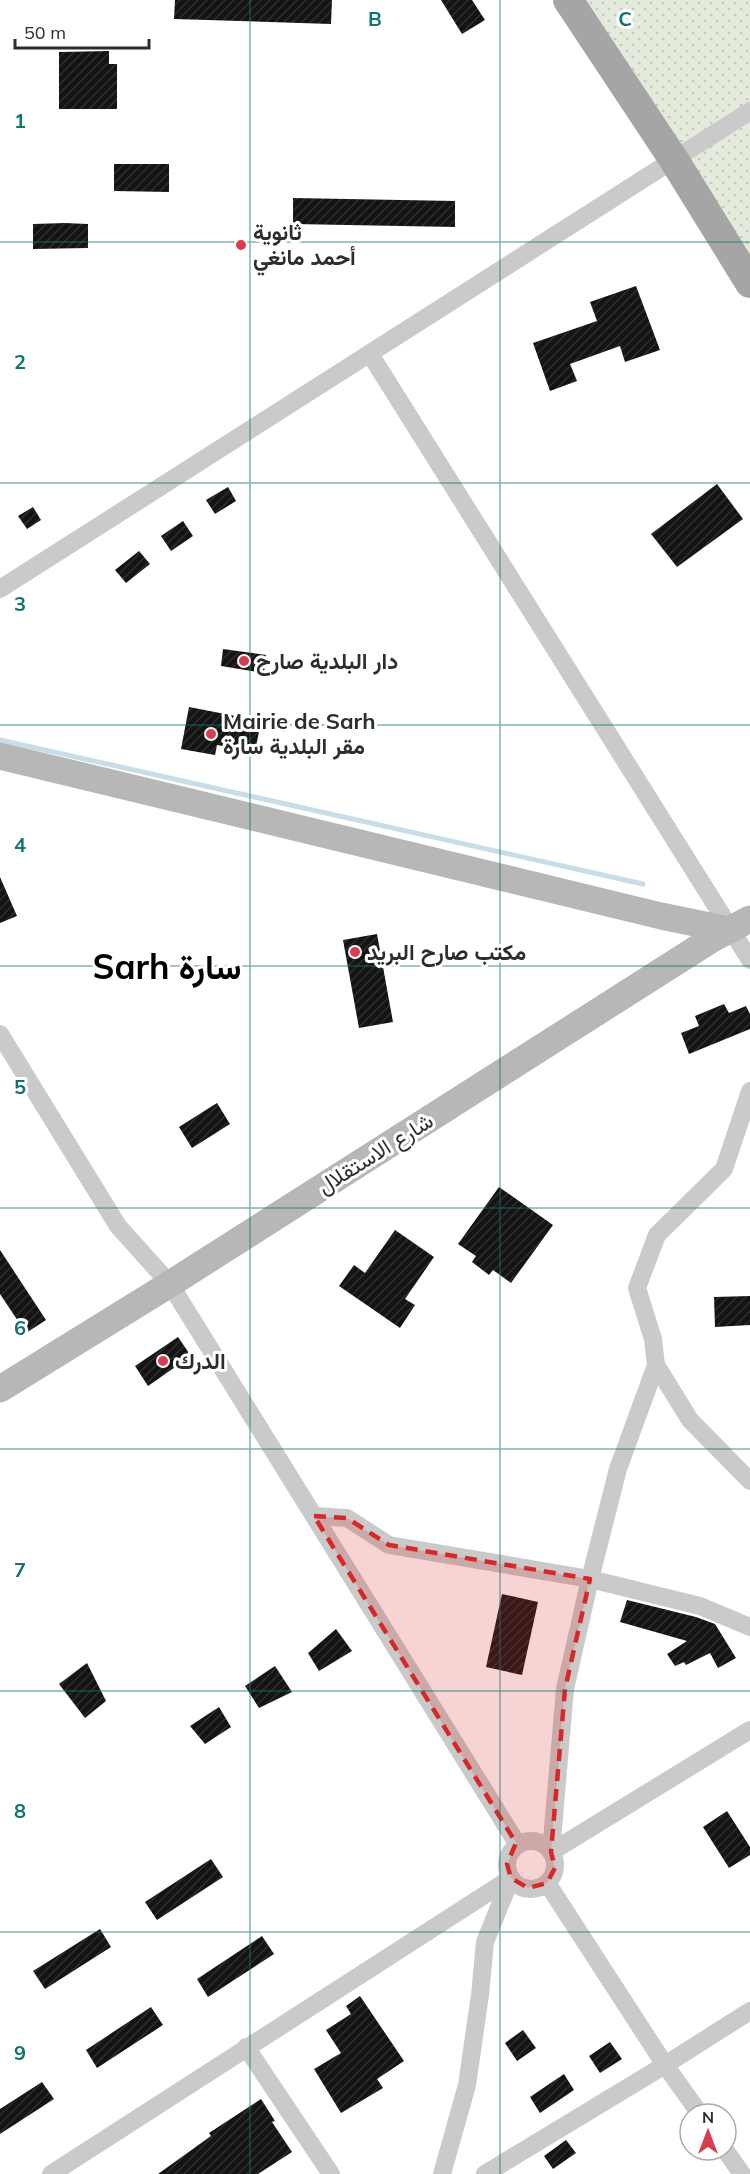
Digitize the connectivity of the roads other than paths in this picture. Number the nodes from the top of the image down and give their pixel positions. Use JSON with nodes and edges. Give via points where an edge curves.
{"nodes":[{"id":1,"x":568,"y":0,"type":"edge"},
{"id":2,"x":750,"y":111,"type":"edge"},
{"id":3,"x":674,"y":160,"type":"junction"},
{"id":4,"x":750,"y":283,"type":"edge"},
{"id":5,"x":370,"y":354,"type":"junction"},
{"id":6,"x":0,"y":589,"type":"edge"},
{"id":7,"x":0,"y":756,"type":"edge"},
{"id":8,"x":743,"y":928,"type":"edge"},
{"id":9,"x":750,"y":960,"type":"edge"},
{"id":10,"x":0,"y":1034,"type":"edge"},
{"id":11,"x":750,"y":1090,"type":"edge"},
{"id":12,"x":170,"y":1284,"type":"junction"},
{"id":13,"x":656,"y":1365,"type":"junction"},
{"id":14,"x":0,"y":1389,"type":"edge"},
{"id":15,"x":750,"y":1481,"type":"edge"},
{"id":16,"x":314,"y":1516,"type":"junction"},
{"id":17,"x":590,"y":1579,"type":"junction"},
{"id":18,"x":750,"y":1627,"type":"edge"},
{"id":19,"x":750,"y":1730,"type":"edge"},
{"id":20,"x":518,"y":1845,"type":"junction"},
{"id":21,"x":551,"y":1852,"type":"junction"},
{"id":22,"x":511,"y":1878,"type":"junction"},
{"id":23,"x":547,"y":1883,"type":"junction"},
{"id":24,"x":750,"y":2011,"type":"edge"},
{"id":25,"x":246,"y":2047,"type":"junction"},
{"id":26,"x":665,"y":2065,"type":"junction"},
{"id":27,"x":691,"y":2102,"type":"edge"},
{"id":28,"x":51,"y":2174,"type":"edge"},
{"id":29,"x":331,"y":2174,"type":"edge"},
{"id":30,"x":442,"y":2174,"type":"edge"},
{"id":31,"x":485,"y":2174,"type":"edge"}],
"edges":[{"from":1,"to":3,"type":"main road"},
{"from":2,"to":3,"type":"street"},
{"from":3,"to":4,"type":"main road"},
{"from":3,"to":5,"type":"street"},
{"from":5,"to":6,"type":"street"},
{"from":5,"to":8,"type":"street"},
{"from":7,"to":8,"type":"street","via":[[661,916]]},
{"from":8,"to":9,"type":"street"},
{"from":8,"to":12,"type":"street","name":"شارع الاستقلال","via":[[712,939]]},
{"from":10,"to":12,"type":"street","via":[[118,1226]]},
{"from":11,"to":13,"type":"street","via":[[724,1169],[657,1235],[637,1288],[653,1339]]},
{"from":12,"to":14,"type":"street","name":"شارع الاستقلال"},
{"from":12,"to":16,"type":"street"},
{"from":13,"to":15,"type":"street","via":[[690,1420]]},
{"from":13,"to":17,"type":"street","via":[[618,1469]]},
{"from":16,"to":17,"type":"street","via":[[347,1518],[389,1545]]},
{"from":16,"to":20,"type":"street"},
{"from":17,"to":18,"type":"street","via":[[700,1606]]},
{"from":17,"to":21,"type":"street","via":[[565,1689]]},
{"from":19,"to":21,"type":"street"},
{"from":20,"to":21,"type":"street","via":[[532,1841]]},
{"from":20,"to":22,"type":"street","via":[[507,1864]]},
{"from":21,"to":23,"type":"street","via":[[555,1868]]},
{"from":22,"to":23,"type":"street","via":[[528,1888]]},
{"from":22,"to":25,"type":"street"},
{"from":22,"to":30,"type":"street","via":[[485,1941],[467,2085]]},
{"from":23,"to":26,"type":"street"},
{"from":24,"to":26,"type":"street"},
{"from":25,"to":28,"type":"street"},
{"from":25,"to":29,"type":"street"},
{"from":26,"to":27,"type":"street"},
{"from":26,"to":31,"type":"street"}]}
